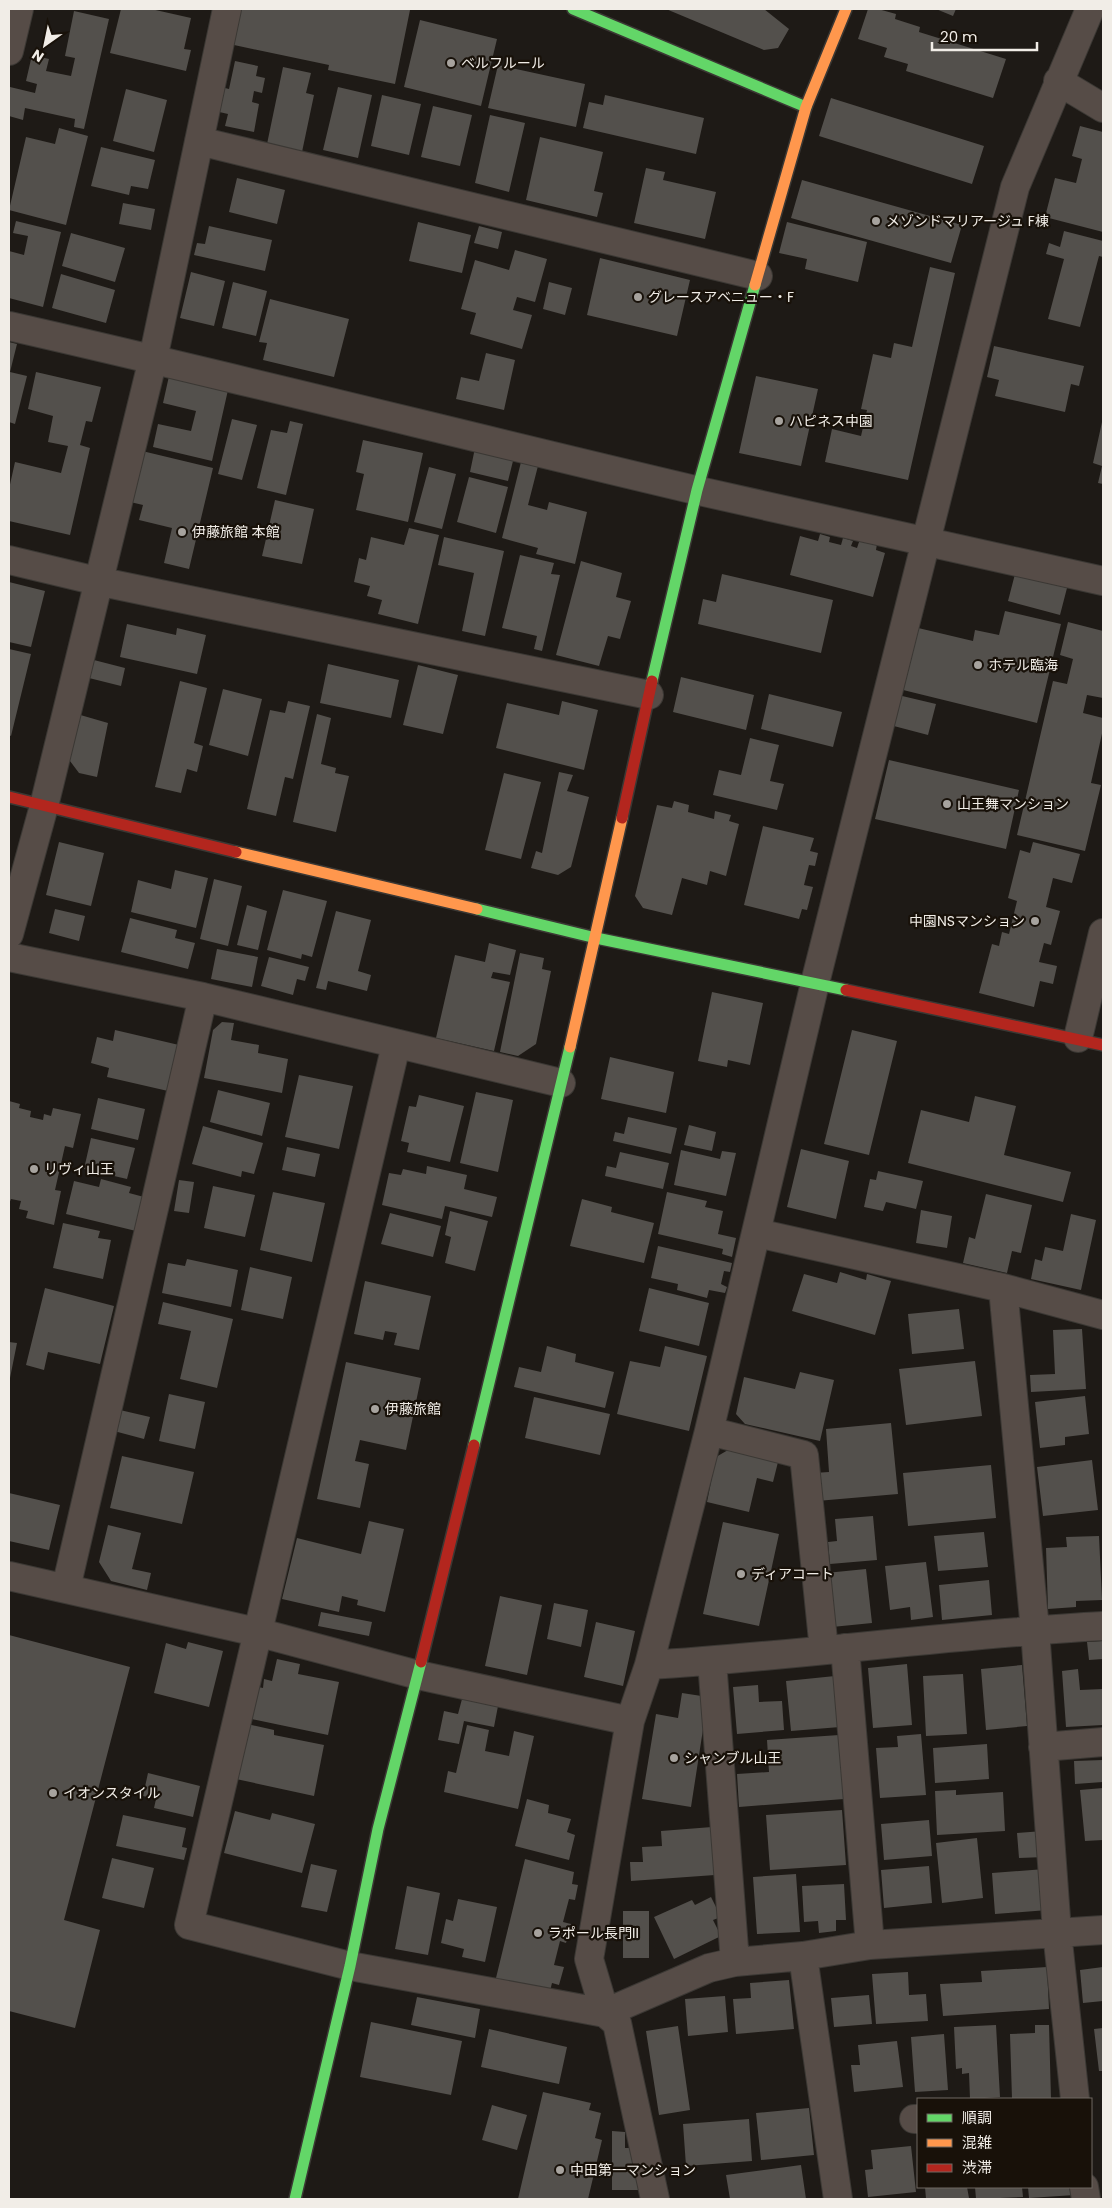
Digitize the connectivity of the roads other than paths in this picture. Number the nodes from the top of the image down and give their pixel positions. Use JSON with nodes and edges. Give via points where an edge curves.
{"nodes":[{"id":1,"x":18,"y":9,"type":"edge"},
{"id":2,"x":226,"y":9,"type":"edge"},
{"id":3,"x":573,"y":9,"type":"edge"},
{"id":4,"x":846,"y":9,"type":"edge"},
{"id":5,"x":1090,"y":9,"type":"edge"},
{"id":6,"x":9,"y":51,"type":"edge"},
{"id":7,"x":1058,"y":81,"type":"junction"},
{"id":8,"x":806,"y":107,"type":"junction"},
{"id":9,"x":1103,"y":108,"type":"edge"},
{"id":10,"x":199,"y":141,"type":"junction"},
{"id":11,"x":758,"y":276,"type":"junction"},
{"id":12,"x":9,"y":326,"type":"edge"},
{"id":13,"x":153,"y":359,"type":"junction"},
{"id":14,"x":697,"y":490,"type":"junction"},
{"id":15,"x":925,"y":540,"type":"junction"},
{"id":16,"x":9,"y":560,"type":"edge"},
{"id":17,"x":1103,"y":581,"type":"edge"},
{"id":18,"x":97,"y":582,"type":"junction"},
{"id":19,"x":649,"y":695,"type":"junction"},
{"id":20,"x":9,"y":797,"type":"edge"},
{"id":21,"x":44,"y":806,"type":"junction"},
{"id":22,"x":1103,"y":933,"type":"edge"},
{"id":23,"x":9,"y":934,"type":"edge"},
{"id":24,"x":596,"y":938,"type":"junction"},
{"id":25,"x":9,"y":957,"type":"edge"},
{"id":26,"x":815,"y":982,"type":"junction"},
{"id":27,"x":203,"y":997,"type":"junction"},
{"id":28,"x":1090,"y":1042,"type":"edge"},
{"id":29,"x":396,"y":1045,"type":"junction"},
{"id":30,"x":561,"y":1083,"type":"junction"},
{"id":31,"x":757,"y":1233,"type":"junction"},
{"id":32,"x":1003,"y":1288,"type":"junction"},
{"id":33,"x":1103,"y":1315,"type":"edge"},
{"id":34,"x":709,"y":1430,"type":"junction"},
{"id":35,"x":9,"y":1576,"type":"edge"},
{"id":36,"x":66,"y":1588,"type":"junction"},
{"id":37,"x":1103,"y":1626,"type":"edge"},
{"id":38,"x":1034,"y":1630,"type":"junction"},
{"id":39,"x":257,"y":1632,"type":"junction"},
{"id":40,"x":834,"y":1649,"type":"junction"},
{"id":41,"x":712,"y":1661,"type":"junction"},
{"id":42,"x":649,"y":1665,"type":"junction"},
{"id":43,"x":418,"y":1675,"type":"junction"},
{"id":44,"x":630,"y":1721,"type":"junction"},
{"id":45,"x":1103,"y":1742,"type":"edge"},
{"id":46,"x":1043,"y":1747,"type":"junction"},
{"id":47,"x":1103,"y":1930,"type":"edge"},
{"id":48,"x":1058,"y":1932,"type":"junction"},
{"id":49,"x":870,"y":1945,"type":"junction"},
{"id":50,"x":803,"y":1956,"type":"junction"},
{"id":51,"x":735,"y":1962,"type":"junction"},
{"id":52,"x":350,"y":1966,"type":"junction"},
{"id":53,"x":605,"y":2014,"type":"junction"},
{"id":54,"x":1075,"y":2098,"type":"edge"},
{"id":55,"x":295,"y":2199,"type":"edge"},
{"id":56,"x":655,"y":2199,"type":"edge"},
{"id":57,"x":838,"y":2199,"type":"edge"}],
"edges":[{"from":1,"to":6,"type":"street"},
{"from":2,"to":10,"type":"street"},
{"from":3,"to":8,"type":"street"},
{"from":4,"to":8,"type":"street"},
{"from":5,"to":7,"type":"street"},
{"from":7,"to":9,"type":"street"},
{"from":7,"to":15,"type":"street","via":[[1015,187]]},
{"from":8,"to":11,"type":"street"},
{"from":10,"to":11,"type":"street"},
{"from":10,"to":13,"type":"street"},
{"from":11,"to":14,"type":"street"},
{"from":12,"to":13,"type":"street"},
{"from":13,"to":14,"type":"street"},
{"from":13,"to":18,"type":"street"},
{"from":14,"to":15,"type":"street"},
{"from":14,"to":19,"type":"street"},
{"from":15,"to":17,"type":"street"},
{"from":15,"to":26,"type":"street"},
{"from":16,"to":18,"type":"street"},
{"from":18,"to":19,"type":"street"},
{"from":18,"to":21,"type":"street"},
{"from":19,"to":24,"type":"street"},
{"from":20,"to":21,"type":"street"},
{"from":21,"to":23,"type":"street"},
{"from":21,"to":24,"type":"street"},
{"from":22,"to":28,"type":"street"},
{"from":24,"to":26,"type":"street"},
{"from":24,"to":30,"type":"street"},
{"from":25,"to":27,"type":"street"},
{"from":26,"to":28,"type":"street"},
{"from":26,"to":31,"type":"street"},
{"from":27,"to":29,"type":"street"},
{"from":27,"to":36,"type":"street"},
{"from":29,"to":30,"type":"street"},
{"from":29,"to":39,"type":"street"},
{"from":30,"to":43,"type":"street"},
{"from":31,"to":32,"type":"street"},
{"from":31,"to":34,"type":"street"},
{"from":32,"to":33,"type":"street"},
{"from":32,"to":38,"type":"street"},
{"from":34,"to":40,"type":"street","via":[[804,1455]]},
{"from":34,"to":42,"type":"street"},
{"from":35,"to":36,"type":"street"},
{"from":36,"to":39,"type":"street"},
{"from":37,"to":38,"type":"street"},
{"from":38,"to":40,"type":"street"},
{"from":38,"to":46,"type":"street"},
{"from":39,"to":43,"type":"street"},
{"from":39,"to":52,"type":"street","via":[[189,1925]]},
{"from":40,"to":41,"type":"street"},
{"from":40,"to":49,"type":"street"},
{"from":41,"to":42,"type":"street"},
{"from":41,"to":51,"type":"street"},
{"from":42,"to":44,"type":"street"},
{"from":43,"to":44,"type":"street"},
{"from":43,"to":52,"type":"street","via":[[378,1829]]},
{"from":44,"to":53,"type":"street","via":[[590,1959]]},
{"from":45,"to":46,"type":"street"},
{"from":46,"to":48,"type":"street"},
{"from":47,"to":48,"type":"street"},
{"from":48,"to":49,"type":"street"},
{"from":48,"to":54,"type":"street"},
{"from":49,"to":50,"type":"street"},
{"from":50,"to":51,"type":"street"},
{"from":50,"to":57,"type":"street"},
{"from":51,"to":53,"type":"street","via":[[709,1968]]},
{"from":52,"to":53,"type":"street"},
{"from":52,"to":55,"type":"street"},
{"from":53,"to":56,"type":"street","via":[[617,2024]]}]}
